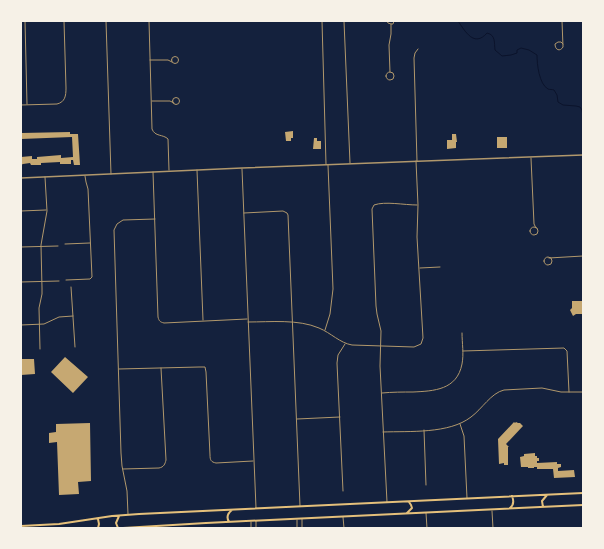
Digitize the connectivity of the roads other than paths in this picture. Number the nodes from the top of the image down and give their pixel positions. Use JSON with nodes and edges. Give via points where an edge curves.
{"nodes":[{"id":1,"x":24,"y":21,"type":"edge"},
{"id":2,"x":64,"y":21,"type":"edge"},
{"id":3,"x":106,"y":21,"type":"edge"},
{"id":4,"x":149,"y":21,"type":"edge"},
{"id":5,"x":322,"y":21,"type":"edge"},
{"id":6,"x":344,"y":21,"type":"edge"},
{"id":7,"x":387,"y":21,"type":"edge"},
{"id":8,"x":394,"y":21,"type":"edge"},
{"id":9,"x":562,"y":21,"type":"edge"},
{"id":10,"x":391,"y":24,"type":"junction"},
{"id":11,"x":563,"y":39,"type":"junction"},
{"id":12,"x":560,"y":42,"type":"junction"},
{"id":13,"x":563,"y":44,"type":"junction"},
{"id":14,"x":418,"y":50,"type":"dead end"},
{"id":15,"x":172,"y":58,"type":"junction"},
{"id":16,"x":150,"y":60,"type":"junction"},
{"id":17,"x":168,"y":60,"type":"junction"},
{"id":18,"x":172,"y":62,"type":"junction"},
{"id":19,"x":390,"y":72,"type":"dead end"},
{"id":20,"x":174,"y":99,"type":"junction"},
{"id":21,"x":170,"y":101,"type":"junction"},
{"id":22,"x":151,"y":102,"type":"junction"},
{"id":23,"x":174,"y":103,"type":"junction"},
{"id":24,"x":21,"y":105,"type":"edge"},
{"id":25,"x":27,"y":105,"type":"junction"},
{"id":26,"x":583,"y":155,"type":"edge"},
{"id":27,"x":531,"y":157,"type":"junction"},
{"id":28,"x":417,"y":161,"type":"junction"},
{"id":29,"x":350,"y":163,"type":"junction"},
{"id":30,"x":327,"y":164,"type":"junction"},
{"id":31,"x":242,"y":168,"type":"junction"},
{"id":32,"x":197,"y":170,"type":"junction"},
{"id":33,"x":169,"y":171,"type":"junction"},
{"id":34,"x":153,"y":172,"type":"junction"},
{"id":35,"x":111,"y":174,"type":"junction"},
{"id":36,"x":85,"y":175,"type":"junction"},
{"id":37,"x":44,"y":177,"type":"junction"},
{"id":38,"x":21,"y":178,"type":"edge"},
{"id":39,"x":418,"y":205,"type":"junction"},
{"id":40,"x":46,"y":210,"type":"junction"},
{"id":41,"x":21,"y":211,"type":"edge"},
{"id":42,"x":244,"y":213,"type":"junction"},
{"id":43,"x":154,"y":219,"type":"junction"},
{"id":44,"x":534,"y":224,"type":"junction"},
{"id":45,"x":532,"y":228,"type":"junction"},
{"id":46,"x":536,"y":228,"type":"junction"},
{"id":47,"x":90,"y":243,"type":"junction"},
{"id":48,"x":65,"y":244,"type":"dead end"},
{"id":49,"x":58,"y":246,"type":"dead end"},
{"id":50,"x":21,"y":247,"type":"edge"},
{"id":51,"x":41,"y":247,"type":"junction"},
{"id":52,"x":583,"y":256,"type":"edge"},
{"id":53,"x":555,"y":257,"type":"junction"},
{"id":54,"x":549,"y":258,"type":"junction"},
{"id":55,"x":552,"y":262,"type":"junction"},
{"id":56,"x":440,"y":267,"type":"dead end"},
{"id":57,"x":419,"y":268,"type":"junction"},
{"id":58,"x":66,"y":280,"type":"dead end"},
{"id":59,"x":60,"y":281,"type":"dead end"},
{"id":60,"x":21,"y":282,"type":"edge"},
{"id":61,"x":42,"y":282,"type":"junction"},
{"id":62,"x":71,"y":287,"type":"dead end"},
{"id":63,"x":73,"y":316,"type":"junction"},
{"id":64,"x":248,"y":319,"type":"junction"},
{"id":65,"x":203,"y":321,"type":"junction"},
{"id":66,"x":248,"y":322,"type":"junction"},
{"id":67,"x":293,"y":322,"type":"junction"},
{"id":68,"x":40,"y":324,"type":"junction"},
{"id":69,"x":21,"y":325,"type":"edge"},
{"id":70,"x":325,"y":331,"type":"junction"},
{"id":71,"x":462,"y":333,"type":"dead end"},
{"id":72,"x":345,"y":343,"type":"junction"},
{"id":73,"x":381,"y":346,"type":"junction"},
{"id":74,"x":75,"y":347,"type":"dead end"},
{"id":75,"x":40,"y":349,"type":"dead end"},
{"id":76,"x":463,"y":351,"type":"junction"},
{"id":77,"x":161,"y":368,"type":"junction"},
{"id":78,"x":118,"y":369,"type":"junction"},
{"id":79,"x":568,"y":392,"type":"junction"},
{"id":80,"x":583,"y":392,"type":"edge"},
{"id":81,"x":381,"y":393,"type":"junction"},
{"id":82,"x":340,"y":417,"type":"junction"},
{"id":83,"x":297,"y":419,"type":"junction"},
{"id":84,"x":460,"y":423,"type":"junction"},
{"id":85,"x":424,"y":430,"type":"junction"},
{"id":86,"x":383,"y":432,"type":"junction"},
{"id":87,"x":254,"y":461,"type":"junction"},
{"id":88,"x":122,"y":469,"type":"junction"},
{"id":89,"x":426,"y":485,"type":"dead end"},
{"id":90,"x":343,"y":491,"type":"dead end"},
{"id":91,"x":583,"y":493,"type":"edge"},
{"id":92,"x":548,"y":494,"type":"junction"},
{"id":93,"x":512,"y":496,"type":"junction"},
{"id":94,"x":467,"y":498,"type":"junction"},
{"id":95,"x":409,"y":501,"type":"junction"},
{"id":96,"x":387,"y":502,"type":"junction"},
{"id":97,"x":583,"y":505,"type":"edge"},
{"id":98,"x":300,"y":506,"type":"junction"},
{"id":99,"x":544,"y":507,"type":"junction"},
{"id":100,"x":256,"y":508,"type":"junction"},
{"id":101,"x":233,"y":509,"type":"junction"},
{"id":102,"x":509,"y":509,"type":"junction"},
{"id":103,"x":492,"y":510,"type":"junction"},
{"id":104,"x":426,"y":513,"type":"junction"},
{"id":105,"x":128,"y":514,"type":"junction"},
{"id":106,"x":406,"y":514,"type":"junction"},
{"id":107,"x":120,"y":516,"type":"junction"},
{"id":108,"x":343,"y":517,"type":"junction"},
{"id":109,"x":98,"y":518,"type":"junction"},
{"id":110,"x":297,"y":519,"type":"junction"},
{"id":111,"x":302,"y":519,"type":"junction"},
{"id":112,"x":251,"y":521,"type":"junction"},
{"id":113,"x":256,"y":521,"type":"junction"},
{"id":114,"x":229,"y":522,"type":"junction"},
{"id":115,"x":43,"y":525,"type":"junction"},
{"id":116,"x":21,"y":526,"type":"edge"},
{"id":117,"x":152,"y":527,"type":"edge"},
{"id":118,"x":39,"y":528,"type":"edge"},
{"id":119,"x":98,"y":528,"type":"edge"},
{"id":120,"x":118,"y":528,"type":"edge"},
{"id":121,"x":123,"y":528,"type":"edge"},
{"id":122,"x":251,"y":528,"type":"edge"},
{"id":123,"x":256,"y":528,"type":"edge"},
{"id":124,"x":297,"y":528,"type":"edge"},
{"id":125,"x":302,"y":528,"type":"edge"},
{"id":126,"x":344,"y":528,"type":"edge"},
{"id":127,"x":427,"y":528,"type":"edge"},
{"id":128,"x":493,"y":528,"type":"edge"}],
"edges":[{"from":1,"to":25,"type":"street"},
{"from":2,"to":25,"type":"street","via":[[65,97],[57,104]]},
{"from":3,"to":35,"type":"street"},
{"from":4,"to":16,"type":"street"},
{"from":5,"to":30,"type":"street"},
{"from":6,"to":29,"type":"street"},
{"from":7,"to":10,"type":"street"},
{"from":8,"to":10,"type":"street"},
{"from":9,"to":11,"type":"street"},
{"from":10,"to":19,"type":"street"},
{"from":11,"to":12,"type":"street"},
{"from":11,"to":13,"type":"street"},
{"from":12,"to":13,"type":"street"},
{"from":12,"to":13,"type":"street","via":[[555,44],[557,49],[562,49]]},
{"from":14,"to":28,"type":"street","via":[[414,58]]},
{"from":15,"to":17,"type":"street"},
{"from":15,"to":18,"type":"street"},
{"from":15,"to":18,"type":"street","via":[[176,56],[178,62]]},
{"from":16,"to":17,"type":"street"},
{"from":16,"to":22,"type":"street"},
{"from":17,"to":18,"type":"street"},
{"from":20,"to":21,"type":"street"},
{"from":20,"to":23,"type":"street"},
{"from":20,"to":23,"type":"street","via":[[178,98],[180,101],[178,104]]},
{"from":21,"to":22,"type":"street"},
{"from":21,"to":23,"type":"street"},
{"from":22,"to":33,"type":"street","via":[[153,131],[168,138]]},
{"from":24,"to":25,"type":"street"},
{"from":26,"to":27,"type":"street"},
{"from":27,"to":28,"type":"street"},
{"from":27,"to":44,"type":"street"},
{"from":28,"to":29,"type":"street"},
{"from":28,"to":39,"type":"street"},
{"from":29,"to":30,"type":"street"},
{"from":30,"to":31,"type":"street"},
{"from":30,"to":70,"type":"street","via":[[333,289]]},
{"from":31,"to":32,"type":"street"},
{"from":31,"to":42,"type":"street"},
{"from":32,"to":33,"type":"street"},
{"from":32,"to":65,"type":"street"},
{"from":33,"to":34,"type":"street"},
{"from":34,"to":35,"type":"street"},
{"from":34,"to":43,"type":"street"},
{"from":35,"to":36,"type":"street"},
{"from":36,"to":37,"type":"street"},
{"from":36,"to":47,"type":"street","via":[[88,188]]},
{"from":37,"to":38,"type":"street"},
{"from":37,"to":40,"type":"street"},
{"from":39,"to":57,"type":"street"},
{"from":39,"to":73,"type":"street","via":[[378,203],[372,209],[376,306]]},
{"from":40,"to":41,"type":"street"},
{"from":40,"to":51,"type":"street"},
{"from":42,"to":64,"type":"street"},
{"from":42,"to":67,"type":"street","via":[[287,213]]},
{"from":43,"to":65,"type":"street","via":[[158,317],[164,323]]},
{"from":43,"to":78,"type":"street","via":[[123,220],[114,230]]},
{"from":44,"to":45,"type":"street"},
{"from":44,"to":46,"type":"street"},
{"from":45,"to":46,"type":"street"},
{"from":45,"to":46,"type":"street","via":[[532,235],[538,232]]},
{"from":47,"to":48,"type":"street"},
{"from":47,"to":58,"type":"street","via":[[91,279]]},
{"from":49,"to":51,"type":"street"},
{"from":50,"to":51,"type":"street"},
{"from":51,"to":61,"type":"street"},
{"from":52,"to":53,"type":"street"},
{"from":53,"to":54,"type":"street"},
{"from":53,"to":55,"type":"street"},
{"from":54,"to":55,"type":"street"},
{"from":54,"to":55,"type":"street","via":[[544,259],[545,264],[550,265]]},
{"from":56,"to":57,"type":"street"},
{"from":57,"to":73,"type":"street","via":[[423,338],[421,344],[414,347]]},
{"from":59,"to":61,"type":"street"},
{"from":60,"to":61,"type":"street"},
{"from":61,"to":68,"type":"street"},
{"from":62,"to":63,"type":"street"},
{"from":63,"to":68,"type":"street","via":[[60,317]]},
{"from":63,"to":74,"type":"street"},
{"from":64,"to":65,"type":"street"},
{"from":64,"to":66,"type":"street"},
{"from":66,"to":67,"type":"street"},
{"from":66,"to":87,"type":"street"},
{"from":67,"to":70,"type":"street"},
{"from":67,"to":83,"type":"street"},
{"from":68,"to":69,"type":"street"},
{"from":68,"to":75,"type":"street"},
{"from":70,"to":72,"type":"street"},
{"from":71,"to":76,"type":"street"},
{"from":72,"to":73,"type":"street"},
{"from":72,"to":82,"type":"street","via":[[338,355],[337,363]]},
{"from":73,"to":81,"type":"street"},
{"from":76,"to":79,"type":"street","via":[[566,348]]},
{"from":76,"to":81,"type":"street","via":[[460,372],[444,387],[432,391]]},
{"from":77,"to":78,"type":"street"},
{"from":77,"to":87,"type":"street","via":[[205,368],[212,462]]},
{"from":77,"to":88,"type":"street","via":[[165,463],[159,468]]},
{"from":78,"to":88,"type":"street"},
{"from":79,"to":80,"type":"street"},
{"from":79,"to":84,"type":"street","via":[[542,388],[500,391],[476,414]]},
{"from":81,"to":86,"type":"street"},
{"from":82,"to":83,"type":"street"},
{"from":82,"to":90,"type":"street"},
{"from":83,"to":98,"type":"street"},
{"from":84,"to":85,"type":"street","via":[[442,429]]},
{"from":84,"to":94,"type":"street","via":[[464,436]]},
{"from":85,"to":86,"type":"street"},
{"from":85,"to":89,"type":"street"},
{"from":86,"to":96,"type":"street"},
{"from":87,"to":100,"type":"street"},
{"from":88,"to":105,"type":"street","via":[[127,488]]},
{"from":91,"to":92,"type":"main road"},
{"from":92,"to":93,"type":"main road"},
{"from":92,"to":99,"type":"main road","via":[[542,501]]},
{"from":93,"to":94,"type":"main road"},
{"from":93,"to":102,"type":"main road","via":[[513,503]]},
{"from":94,"to":95,"type":"main road"},
{"from":95,"to":96,"type":"main road"},
{"from":95,"to":106,"type":"main road","via":[[412,508]]},
{"from":96,"to":98,"type":"main road"},
{"from":97,"to":99,"type":"main road"},
{"from":98,"to":100,"type":"main road"},
{"from":99,"to":102,"type":"main road"},
{"from":100,"to":101,"type":"main road"},
{"from":101,"to":105,"type":"main road"},
{"from":101,"to":114,"type":"main road","via":[[228,515]]},
{"from":102,"to":103,"type":"main road"},
{"from":103,"to":104,"type":"main road"},
{"from":103,"to":128,"type":"street"},
{"from":104,"to":106,"type":"main road"},
{"from":104,"to":127,"type":"street"},
{"from":105,"to":107,"type":"main road"},
{"from":106,"to":108,"type":"main road"},
{"from":107,"to":109,"type":"main road"},
{"from":107,"to":120,"type":"main road","via":[[116,522]]},
{"from":108,"to":111,"type":"main road"},
{"from":108,"to":126,"type":"street"},
{"from":109,"to":115,"type":"main road"},
{"from":109,"to":119,"type":"main road"},
{"from":110,"to":111,"type":"main road"},
{"from":110,"to":113,"type":"main road"},
{"from":110,"to":124,"type":"street"},
{"from":111,"to":125,"type":"street"},
{"from":112,"to":113,"type":"main road"},
{"from":112,"to":114,"type":"main road"},
{"from":112,"to":122,"type":"street"},
{"from":113,"to":123,"type":"street"},
{"from":114,"to":117,"type":"main road"},
{"from":115,"to":116,"type":"main road"},
{"from":115,"to":118,"type":"main road"},
{"from":117,"to":121,"type":"main road"}]}
